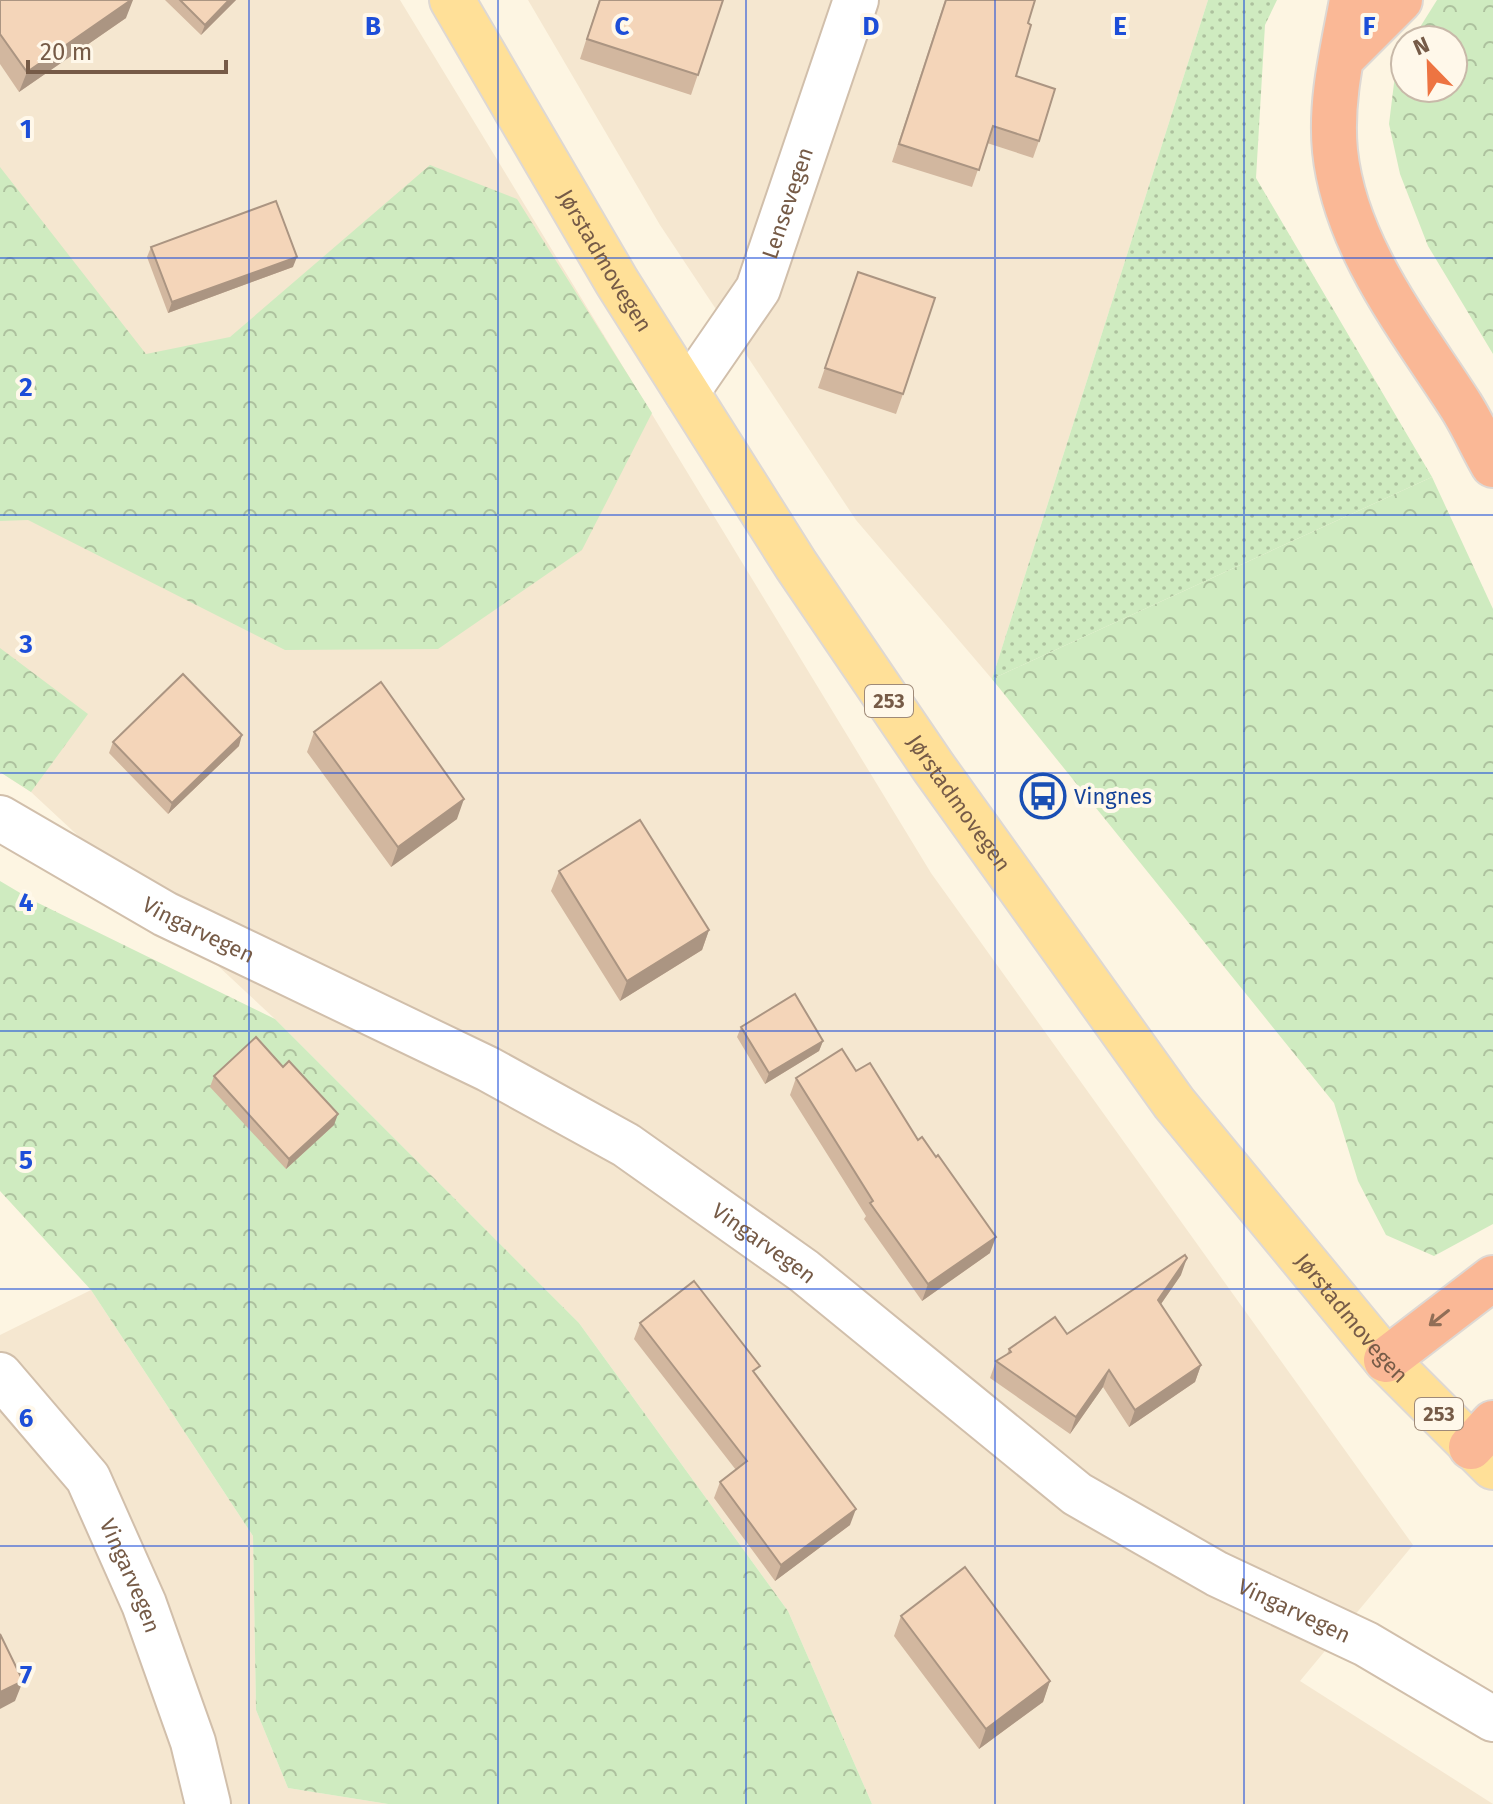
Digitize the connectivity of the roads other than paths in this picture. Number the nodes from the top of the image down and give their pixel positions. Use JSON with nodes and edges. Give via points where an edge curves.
{"nodes":[{"id":1,"x":452,"y":0,"type":"edge"},
{"id":2,"x":856,"y":0,"type":"edge"},
{"id":3,"x":1352,"y":0,"type":"edge"},
{"id":4,"x":1400,"y":0,"type":"edge"},
{"id":5,"x":1342,"y":58,"type":"junction"},
{"id":6,"x":687,"y":392,"type":"junction"},
{"id":7,"x":1493,"y":465,"type":"edge"},
{"id":8,"x":0,"y":818,"type":"edge"},
{"id":9,"x":1493,"y":1278,"type":"edge"},
{"id":10,"x":1386,"y":1360,"type":"junction"},
{"id":11,"x":0,"y":1375,"type":"edge"},
{"id":12,"x":1486,"y":1446,"type":"edge"},
{"id":13,"x":1493,"y":1719,"type":"edge"},
{"id":14,"x":208,"y":1804,"type":"edge"}],
"edges":[{"from":1,"to":6,"type":"main road","name":"Jørstadmovegen","number":"253"},
{"from":2,"to":6,"type":"street","name":"Lensevegen","via":[[758,289]]},
{"from":3,"to":5,"type":"highway"},
{"from":4,"to":5,"type":"highway"},
{"from":5,"to":7,"type":"highway","via":[[1335,154],[1354,223],[1390,296]]},
{"from":6,"to":10,"type":"main road","name":"Jørstadmovegen","number":"253","via":[[934,768],[1165,1090]]},
{"from":8,"to":13,"type":"street","name":"Vingarvegen","via":[[165,914],[488,1069],[626,1145],[804,1271],[1077,1494],[1217,1574],[1366,1644]]},
{"from":9,"to":10,"type":"highway","one_way":true},
{"from":10,"to":12,"type":"main road","name":"Jørstadmovegen","number":"253"},
{"from":11,"to":14,"type":"street","name":"Vingarvegen","via":[[88,1478],[144,1604],[193,1742]]}]}
